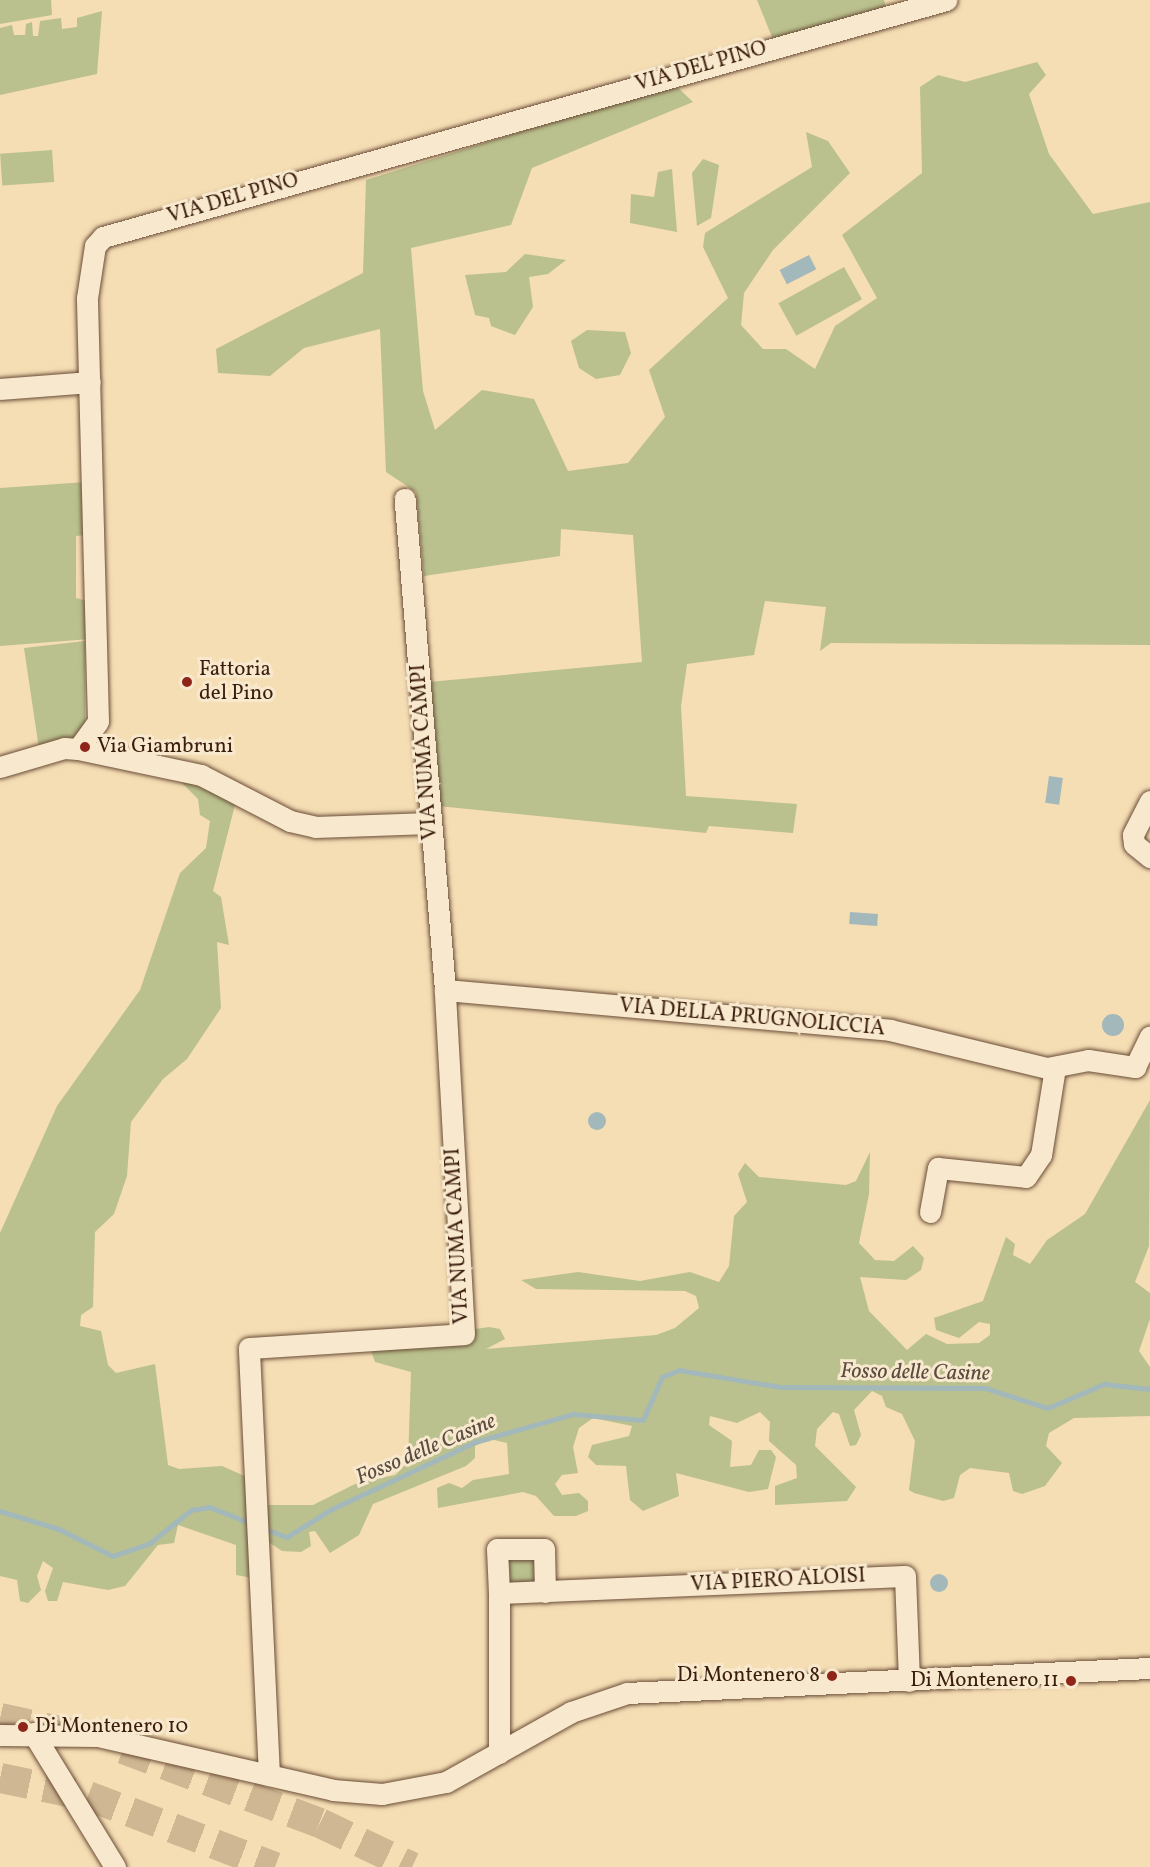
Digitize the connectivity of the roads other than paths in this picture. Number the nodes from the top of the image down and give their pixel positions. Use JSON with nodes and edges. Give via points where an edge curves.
{"nodes":[{"id":1,"x":946,"y":0,"type":"edge"},
{"id":2,"x":90,"y":382,"type":"junction"},
{"id":3,"x":0,"y":389,"type":"edge"},
{"id":4,"x":405,"y":499,"type":"dead end"},
{"id":5,"x":78,"y":749,"type":"junction"},
{"id":6,"x":0,"y":767,"type":"edge"},
{"id":7,"x":1150,"y":801,"type":"edge"},
{"id":8,"x":430,"y":823,"type":"junction"},
{"id":9,"x":1150,"y":857,"type":"edge"},
{"id":10,"x":445,"y":990,"type":"junction"},
{"id":11,"x":1150,"y":1036,"type":"edge"},
{"id":12,"x":1055,"y":1068,"type":"junction"},
{"id":13,"x":930,"y":1212,"type":"dead end"},
{"id":14,"x":545,"y":1592,"type":"junction"},
{"id":15,"x":499,"y":1593,"type":"junction"},
{"id":16,"x":1150,"y":1668,"type":"edge"},
{"id":17,"x":909,"y":1681,"type":"junction"},
{"id":18,"x":33,"y":1733,"type":"junction"},
{"id":19,"x":0,"y":1735,"type":"edge"},
{"id":20,"x":499,"y":1753,"type":"junction"},
{"id":21,"x":269,"y":1775,"type":"junction"},
{"id":22,"x":115,"y":1867,"type":"edge"}],
"edges":[{"from":1,"to":2,"type":"street","name":"VIA DEL PINO","via":[[112,232],[94,246],[90,263]]},
{"from":2,"to":3,"type":"street"},
{"from":2,"to":5,"type":"street","name":"VIA DEL PINO","via":[[99,703],[98,721]]},
{"from":4,"to":8,"type":"street","name":"VIA NUMA CAMPI"},
{"from":5,"to":6,"type":"street","via":[[64,748]]},
{"from":5,"to":8,"type":"street","via":[[201,775],[290,821],[315,827]]},
{"from":7,"to":9,"type":"street","via":[[1133,835],[1134,844]]},
{"from":8,"to":10,"type":"street","name":"VIA NUMA CAMPI"},
{"from":10,"to":12,"type":"street","name":"VIA DELLA PRUGNOLICCIA","via":[[890,1030]]},
{"from":10,"to":21,"type":"street","name":"VIA NUMA CAMPI","via":[[464,1334],[249,1348]]},
{"from":11,"to":12,"type":"street","name":"VIA DELLA PRUGNOLICCIA","via":[[1136,1067],[1088,1060]]},
{"from":12,"to":13,"type":"street","via":[[1041,1155],[1026,1177],[938,1168]]},
{"from":14,"to":15,"type":"street","name":"VIA PIERO ALOISI"},
{"from":14,"to":15,"type":"street","via":[[543,1549],[497,1549]]},
{"from":14,"to":17,"type":"street","name":"VIA PIERO ALOISI","via":[[905,1576]]},
{"from":15,"to":20,"type":"street"},
{"from":16,"to":17,"type":"street"},
{"from":17,"to":20,"type":"street","via":[[627,1693],[571,1712]]},
{"from":18,"to":19,"type":"street"},
{"from":18,"to":21,"type":"street","via":[[118,1739]]},
{"from":18,"to":22,"type":"street"},
{"from":20,"to":21,"type":"street","via":[[446,1782],[397,1793],[333,1790]]}]}
